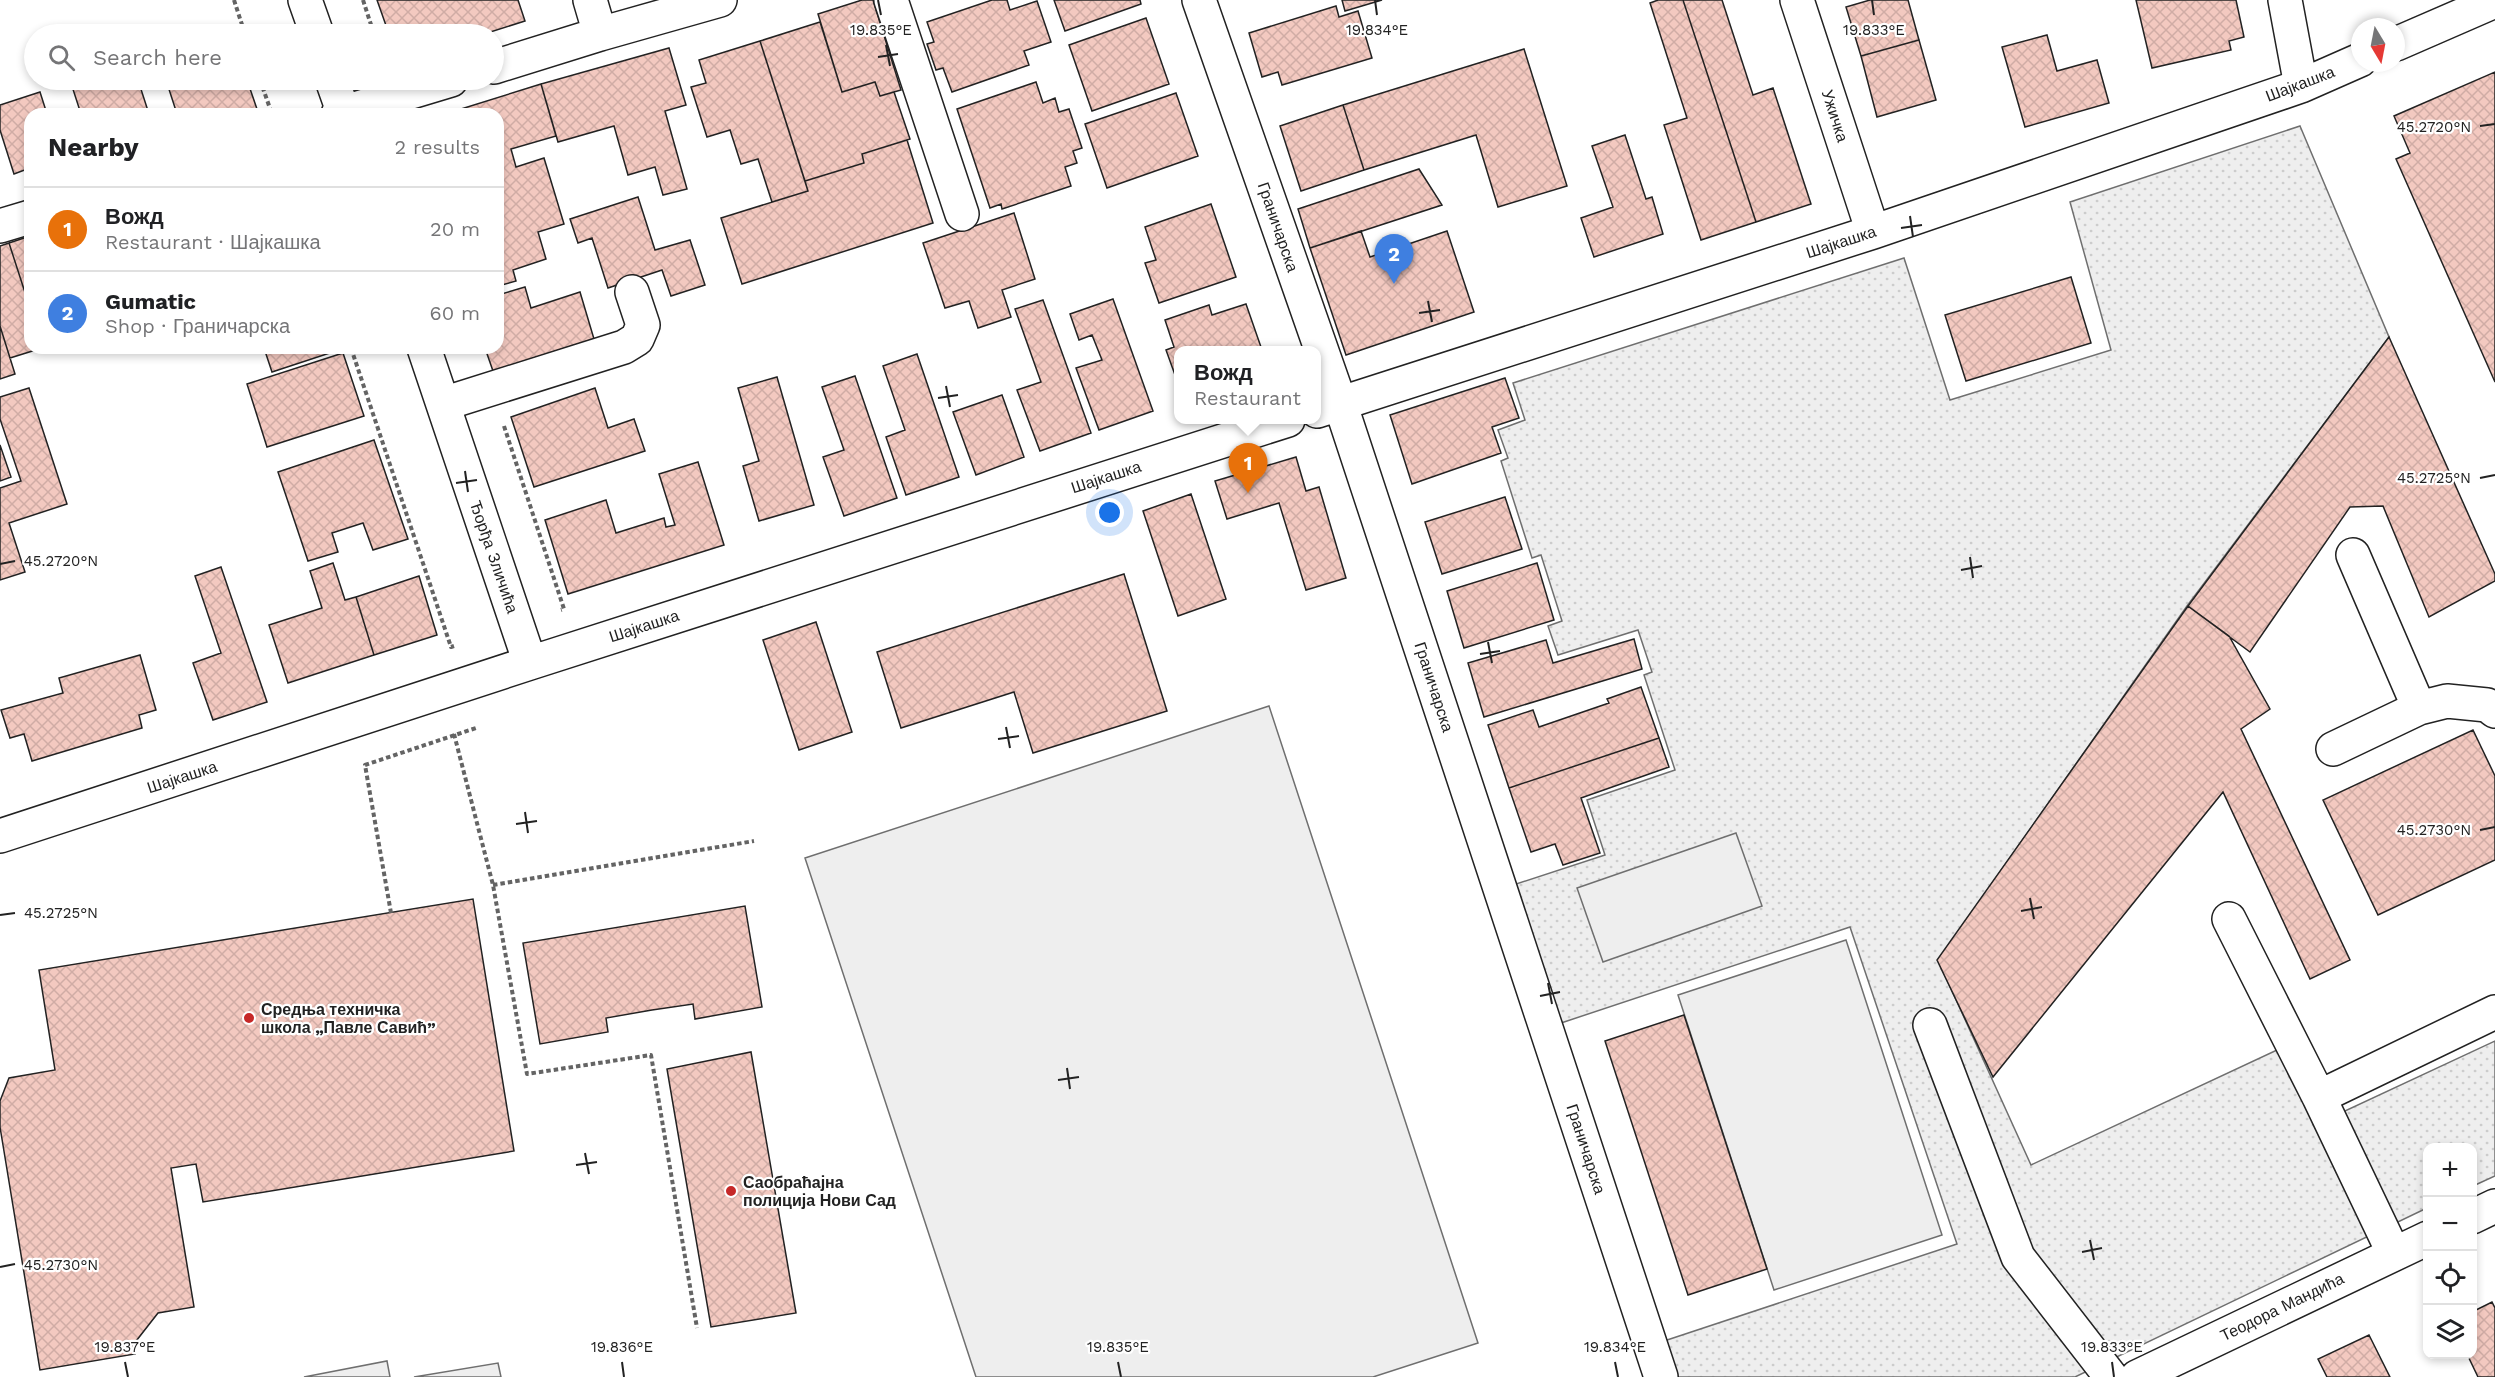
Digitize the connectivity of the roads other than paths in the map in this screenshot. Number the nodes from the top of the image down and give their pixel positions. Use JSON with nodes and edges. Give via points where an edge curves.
{"nodes":[{"id":1,"x":305,"y":0,"type":"edge"},
{"id":2,"x":590,"y":0,"type":"edge"},
{"id":3,"x":720,"y":0,"type":"edge"},
{"id":4,"x":891,"y":0,"type":"edge"},
{"id":5,"x":1199,"y":0,"type":"edge"},
{"id":6,"x":1797,"y":0,"type":"edge"},
{"id":7,"x":2285,"y":0,"type":"edge"},
{"id":8,"x":2495,"y":1,"type":"edge"},
{"id":9,"x":313,"y":24,"type":"edge"},
{"id":10,"x":600,"y":34,"type":"junction"},
{"id":11,"x":2405,"y":40,"type":"edge"},
{"id":12,"x":504,"y":64,"type":"edge"},
{"id":13,"x":2351,"y":64,"type":"edge"},
{"id":14,"x":2301,"y":86,"type":"junction"},
{"id":15,"x":335,"y":90,"type":"edge"},
{"id":16,"x":418,"y":90,"type":"edge"},
{"id":17,"x":340,"y":108,"type":"edge"},
{"id":18,"x":359,"y":108,"type":"edge"},
{"id":19,"x":962,"y":214,"type":"dead end"},
{"id":20,"x":24,"y":219,"type":"edge"},
{"id":21,"x":0,"y":226,"type":"edge"},
{"id":22,"x":1873,"y":232,"type":"junction"},
{"id":23,"x":632,"y":292,"type":"dead end"},
{"id":24,"x":1309,"y":346,"type":"edge"},
{"id":25,"x":426,"y":354,"type":"edge"},
{"id":26,"x":1321,"y":385,"type":"edge"},
{"id":27,"x":443,"y":404,"type":"junction"},
{"id":28,"x":1328,"y":407,"type":"edge"},
{"id":29,"x":1276,"y":424,"type":"edge"},
{"id":30,"x":2353,"y":555,"type":"dead end"},
{"id":31,"x":530,"y":663,"type":"junction"},
{"id":32,"x":2420,"y":708,"type":"junction"},
{"id":33,"x":2495,"y":711,"type":"edge"},
{"id":34,"x":2333,"y":749,"type":"dead end"},
{"id":35,"x":0,"y":836,"type":"edge"},
{"id":36,"x":2229,"y":919,"type":"dead end"},
{"id":37,"x":2495,"y":1012,"type":"edge"},
{"id":38,"x":1930,"y":1025,"type":"dead end"},
{"id":39,"x":2319,"y":1097,"type":"junction"},
{"id":40,"x":2495,"y":1206,"type":"edge"},
{"id":41,"x":2477,"y":1214,"type":"edge"},
{"id":42,"x":2423,"y":1240,"type":"edge"},
{"id":43,"x":2394,"y":1254,"type":"junction"},
{"id":44,"x":1661,"y":1377,"type":"edge"},
{"id":45,"x":2111,"y":1377,"type":"edge"},
{"id":46,"x":2137,"y":1377,"type":"edge"}],
"edges":[{"from":1,"to":9,"type":"street"},
{"from":2,"to":10,"type":"street"},
{"from":3,"to":10,"type":"street"},
{"from":4,"to":19,"type":"street"},
{"from":5,"to":24,"type":"street","name":"Граничарска"},
{"from":6,"to":22,"type":"street","name":"Ужичка"},
{"from":7,"to":14,"type":"street"},
{"from":8,"to":11,"type":"street"},
{"from":10,"to":12,"type":"street"},
{"from":13,"to":14,"type":"street","name":"Шајкашка"},
{"from":14,"to":22,"type":"street","name":"Шајкашка"},
{"from":15,"to":17,"type":"street"},
{"from":16,"to":18,"type":"street"},
{"from":20,"to":21,"type":"street"},
{"from":22,"to":28,"type":"street","name":"Шајкашка"},
{"from":23,"to":27,"type":"street","via":[[643,325],[636,339],[624,347]]},
{"from":25,"to":27,"type":"street","name":"Ђорђа Зличића"},
{"from":26,"to":28,"type":"street","name":"Граничарска"},
{"from":27,"to":31,"type":"street","name":"Ђорђа Зличића"},
{"from":28,"to":44,"type":"street","name":"Граничарска"},
{"from":29,"to":31,"type":"street","name":"Шајкашка"},
{"from":30,"to":32,"type":"street"},
{"from":31,"to":35,"type":"street","name":"Шајкашка"},
{"from":32,"to":33,"type":"street","via":[[2447,701],[2487,705]]},
{"from":32,"to":34,"type":"street"},
{"from":36,"to":39,"type":"street"},
{"from":37,"to":39,"type":"street"},
{"from":38,"to":45,"type":"street","via":[[2018,1257]]},
{"from":39,"to":43,"type":"street"},
{"from":40,"to":41,"type":"street"},
{"from":42,"to":43,"type":"street","name":"Теодора Мандића"},
{"from":43,"to":46,"type":"street","name":"Теодора Мандића"}]}
